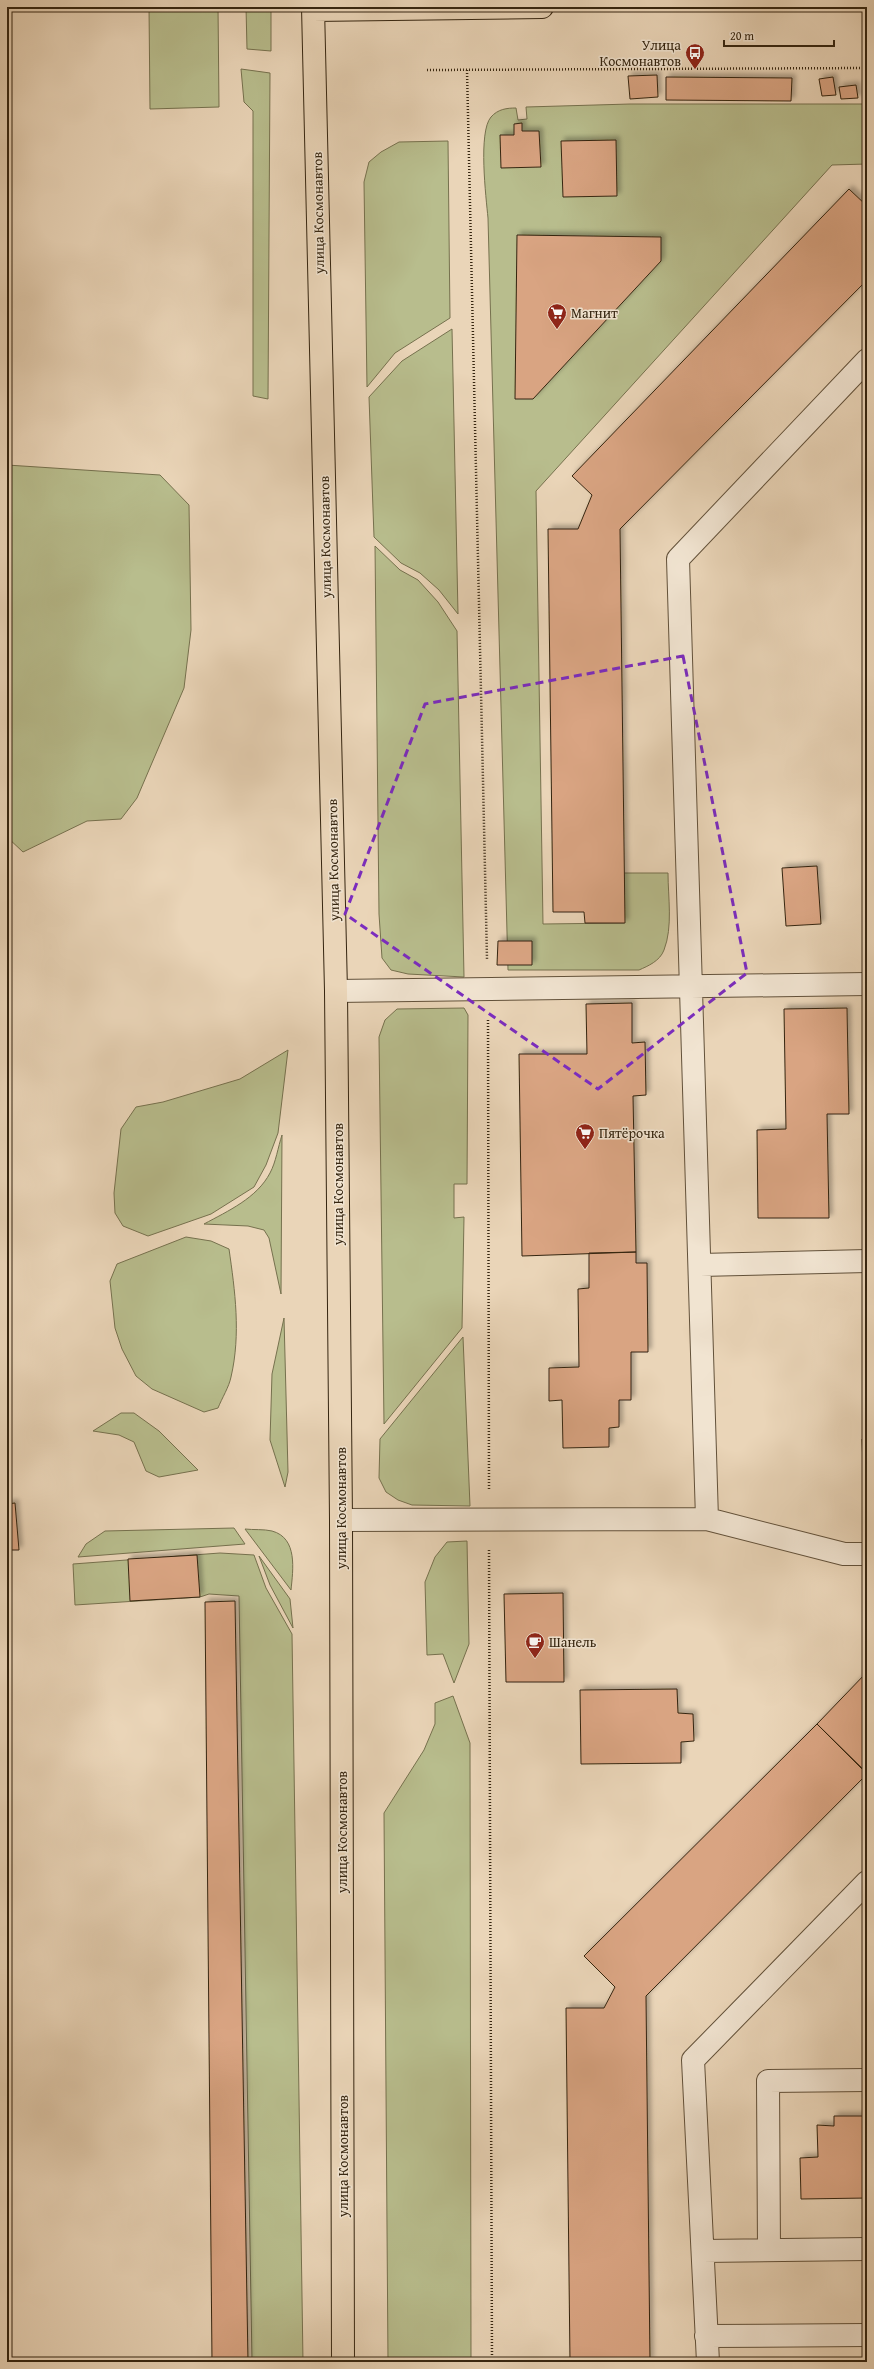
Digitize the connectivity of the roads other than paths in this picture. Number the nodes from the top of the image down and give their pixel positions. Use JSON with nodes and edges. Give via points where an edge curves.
{"nodes":[{"id":1,"x":542,"y":7,"type":"edge"},
{"id":2,"x":313,"y":9,"type":"edge"},
{"id":3,"x":867,"y":360,"type":"edge"},
{"id":4,"x":867,"y":984,"type":"edge"},
{"id":5,"x":692,"y":986,"type":"junction"},
{"id":6,"x":336,"y":991,"type":"junction"},
{"id":7,"x":867,"y":1261,"type":"edge"},
{"id":8,"x":700,"y":1265,"type":"junction"},
{"id":9,"x":707,"y":1519,"type":"junction"},
{"id":10,"x":341,"y":1520,"type":"junction"},
{"id":11,"x":867,"y":1554,"type":"edge"},
{"id":12,"x":867,"y":1882,"type":"edge"},
{"id":13,"x":867,"y":2080,"type":"edge"},
{"id":14,"x":867,"y":2249,"type":"edge"},
{"id":15,"x":769,"y":2250,"type":"junction"},
{"id":16,"x":703,"y":2251,"type":"junction"},
{"id":17,"x":867,"y":2335,"type":"edge"},
{"id":18,"x":706,"y":2336,"type":"junction"},
{"id":19,"x":344,"y":2362,"type":"edge"},
{"id":20,"x":708,"y":2362,"type":"edge"}],
"edges":[{"from":1,"to":2,"type":"main road"},
{"from":2,"to":6,"type":"main road","name":"улица Космонавтов"},
{"from":3,"to":5,"type":"lane","via":[[678,559]]},
{"from":4,"to":5,"type":"lane"},
{"from":5,"to":6,"type":"lane"},
{"from":5,"to":8,"type":"lane"},
{"from":6,"to":10,"type":"main road","name":"улица Космонавтов"},
{"from":7,"to":8,"type":"lane"},
{"from":8,"to":9,"type":"lane"},
{"from":9,"to":10,"type":"lane"},
{"from":9,"to":11,"type":"lane","via":[[844,1554]]},
{"from":10,"to":19,"type":"main road","name":"улица Космонавтов"},
{"from":12,"to":16,"type":"lane","via":[[693,2060]]},
{"from":13,"to":15,"type":"lane","via":[[768,2081]]},
{"from":14,"to":15,"type":"lane"},
{"from":15,"to":16,"type":"lane"},
{"from":16,"to":18,"type":"lane"},
{"from":17,"to":18,"type":"lane"},
{"from":18,"to":20,"type":"lane"}]}
